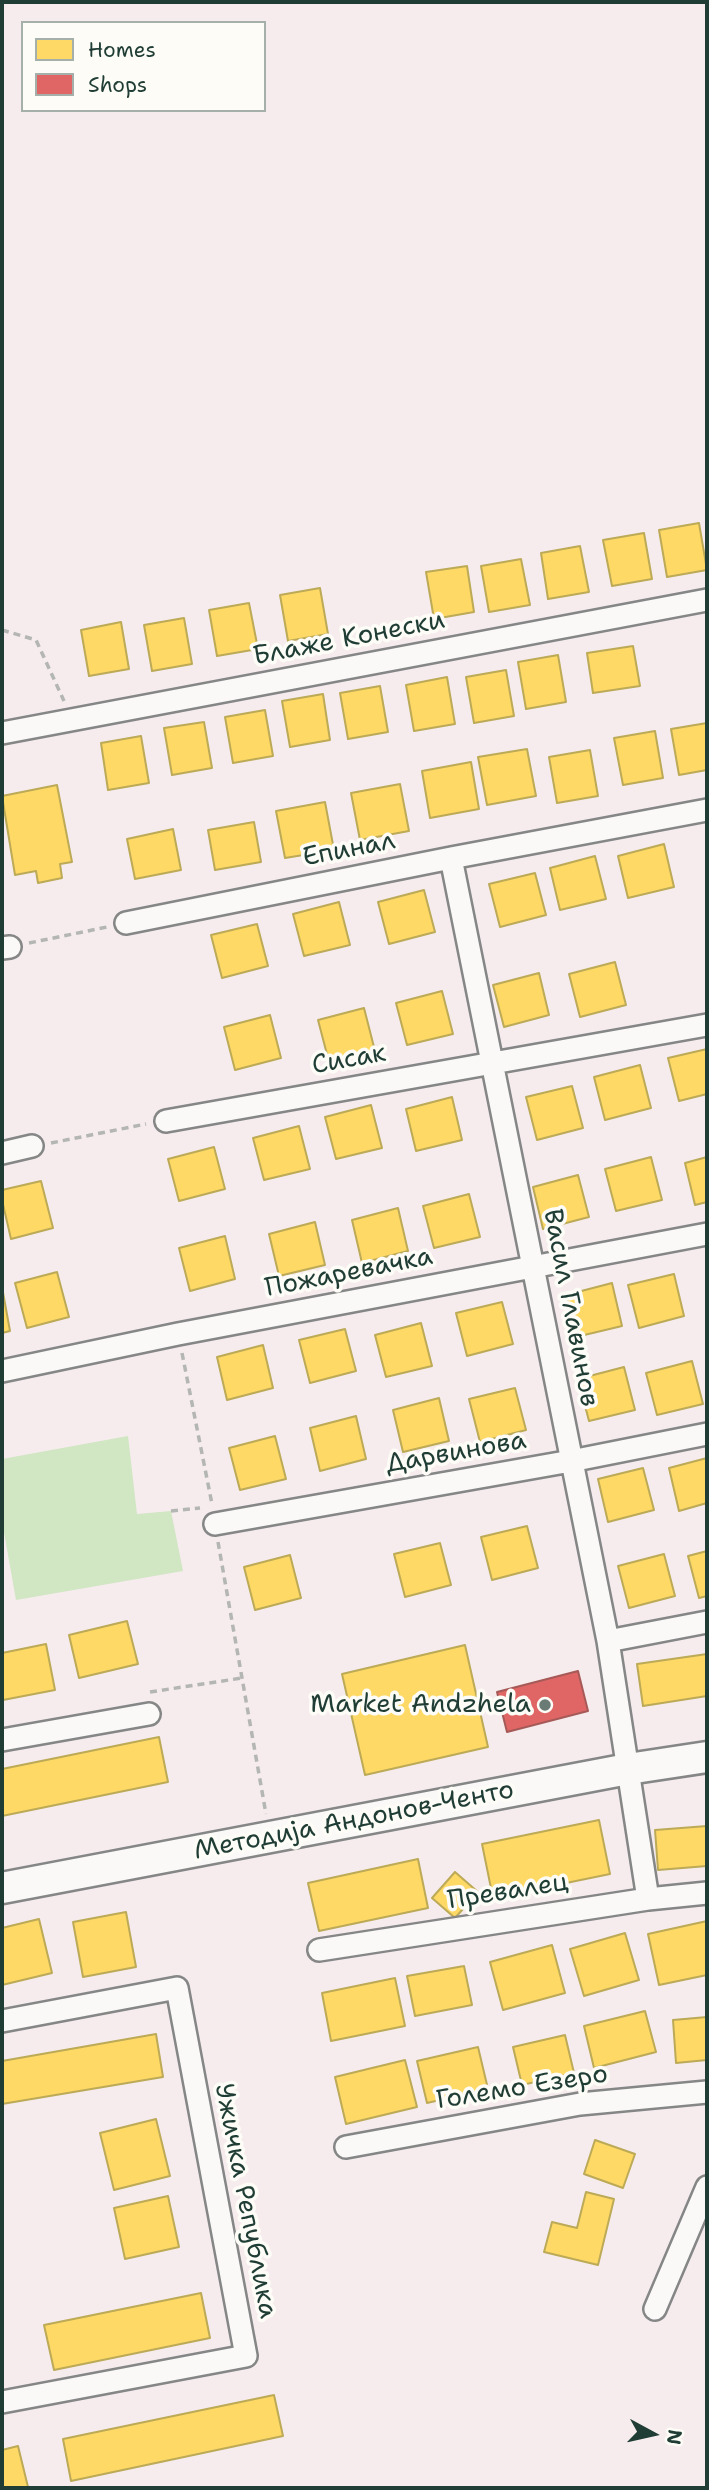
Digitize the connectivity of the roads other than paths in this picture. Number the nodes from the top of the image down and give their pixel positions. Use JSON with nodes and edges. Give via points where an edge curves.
{"nodes":[{"id":1,"x":707,"y":600,"type":"edge"},
{"id":2,"x":2,"y":733,"type":"edge"},
{"id":3,"x":707,"y":810,"type":"edge"},
{"id":4,"x":451,"y":858,"type":"junction"},
{"id":5,"x":126,"y":923,"type":"road end"},
{"id":6,"x":707,"y":1025,"type":"edge"},
{"id":7,"x":493,"y":1063,"type":"junction"},
{"id":8,"x":166,"y":1121,"type":"road end"},
{"id":9,"x":32,"y":1146,"type":"road end"},
{"id":10,"x":2,"y":1153,"type":"edge"},
{"id":11,"x":707,"y":1234,"type":"edge"},
{"id":12,"x":534,"y":1268,"type":"junction"},
{"id":13,"x":2,"y":1371,"type":"edge"},
{"id":14,"x":707,"y":1433,"type":"edge"},
{"id":15,"x":571,"y":1461,"type":"junction"},
{"id":16,"x":215,"y":1524,"type":"road end"},
{"id":17,"x":707,"y":1622,"type":"edge"},
{"id":18,"x":608,"y":1642,"type":"junction"},
{"id":19,"x":149,"y":1714,"type":"road end"},
{"id":20,"x":2,"y":1740,"type":"edge"},
{"id":21,"x":707,"y":1757,"type":"edge"},
{"id":22,"x":628,"y":1769,"type":"junction"},
{"id":23,"x":2,"y":1888,"type":"edge"},
{"id":24,"x":707,"y":1893,"type":"edge"},
{"id":25,"x":648,"y":1899,"type":"junction"},
{"id":26,"x":319,"y":1950,"type":"dead end"},
{"id":27,"x":2,"y":2021,"type":"edge"},
{"id":28,"x":707,"y":2092,"type":"edge"},
{"id":29,"x":346,"y":2147,"type":"dead end"},
{"id":30,"x":707,"y":2187,"type":"edge"},
{"id":31,"x":655,"y":2309,"type":"dead end"},
{"id":32,"x":2,"y":2402,"type":"edge"}],
"edges":[{"from":1,"to":2,"type":"street","name":"Блаже Конески"},
{"from":3,"to":4,"type":"street","name":"Епинал"},
{"from":4,"to":5,"type":"street","name":"Епинал"},
{"from":4,"to":7,"type":"street","name":"Васил Главинов"},
{"from":6,"to":7,"type":"street","name":"Сисак"},
{"from":7,"to":8,"type":"street","name":"Сисак"},
{"from":7,"to":12,"type":"street","name":"Васил Главинов"},
{"from":9,"to":10,"type":"street"},
{"from":11,"to":12,"type":"street","name":"Пожаревачка"},
{"from":12,"to":13,"type":"street","name":"Пожаревачка"},
{"from":12,"to":15,"type":"street","name":"Васил Главинов"},
{"from":14,"to":15,"type":"street","name":"Дарвинова"},
{"from":15,"to":16,"type":"street","name":"Дарвинова"},
{"from":15,"to":18,"type":"street","name":"Васил Главинов"},
{"from":17,"to":18,"type":"street"},
{"from":18,"to":22,"type":"street","name":"Васил Главинов"},
{"from":19,"to":20,"type":"street"},
{"from":21,"to":22,"type":"street","name":"Методија Андонов-Ченто"},
{"from":22,"to":23,"type":"street","name":"Методија Андонов-Ченто"},
{"from":22,"to":25,"type":"street","name":"Васил Главинов"},
{"from":24,"to":25,"type":"street","name":"Превалец"},
{"from":25,"to":26,"type":"street","name":"Превалец"},
{"from":27,"to":32,"type":"street","name":"Ужичка Република","via":[[177,1988],[246,2356]]},
{"from":28,"to":29,"type":"street","name":"Големо Езеро","via":[[580,2104]]},
{"from":30,"to":31,"type":"street"}]}
